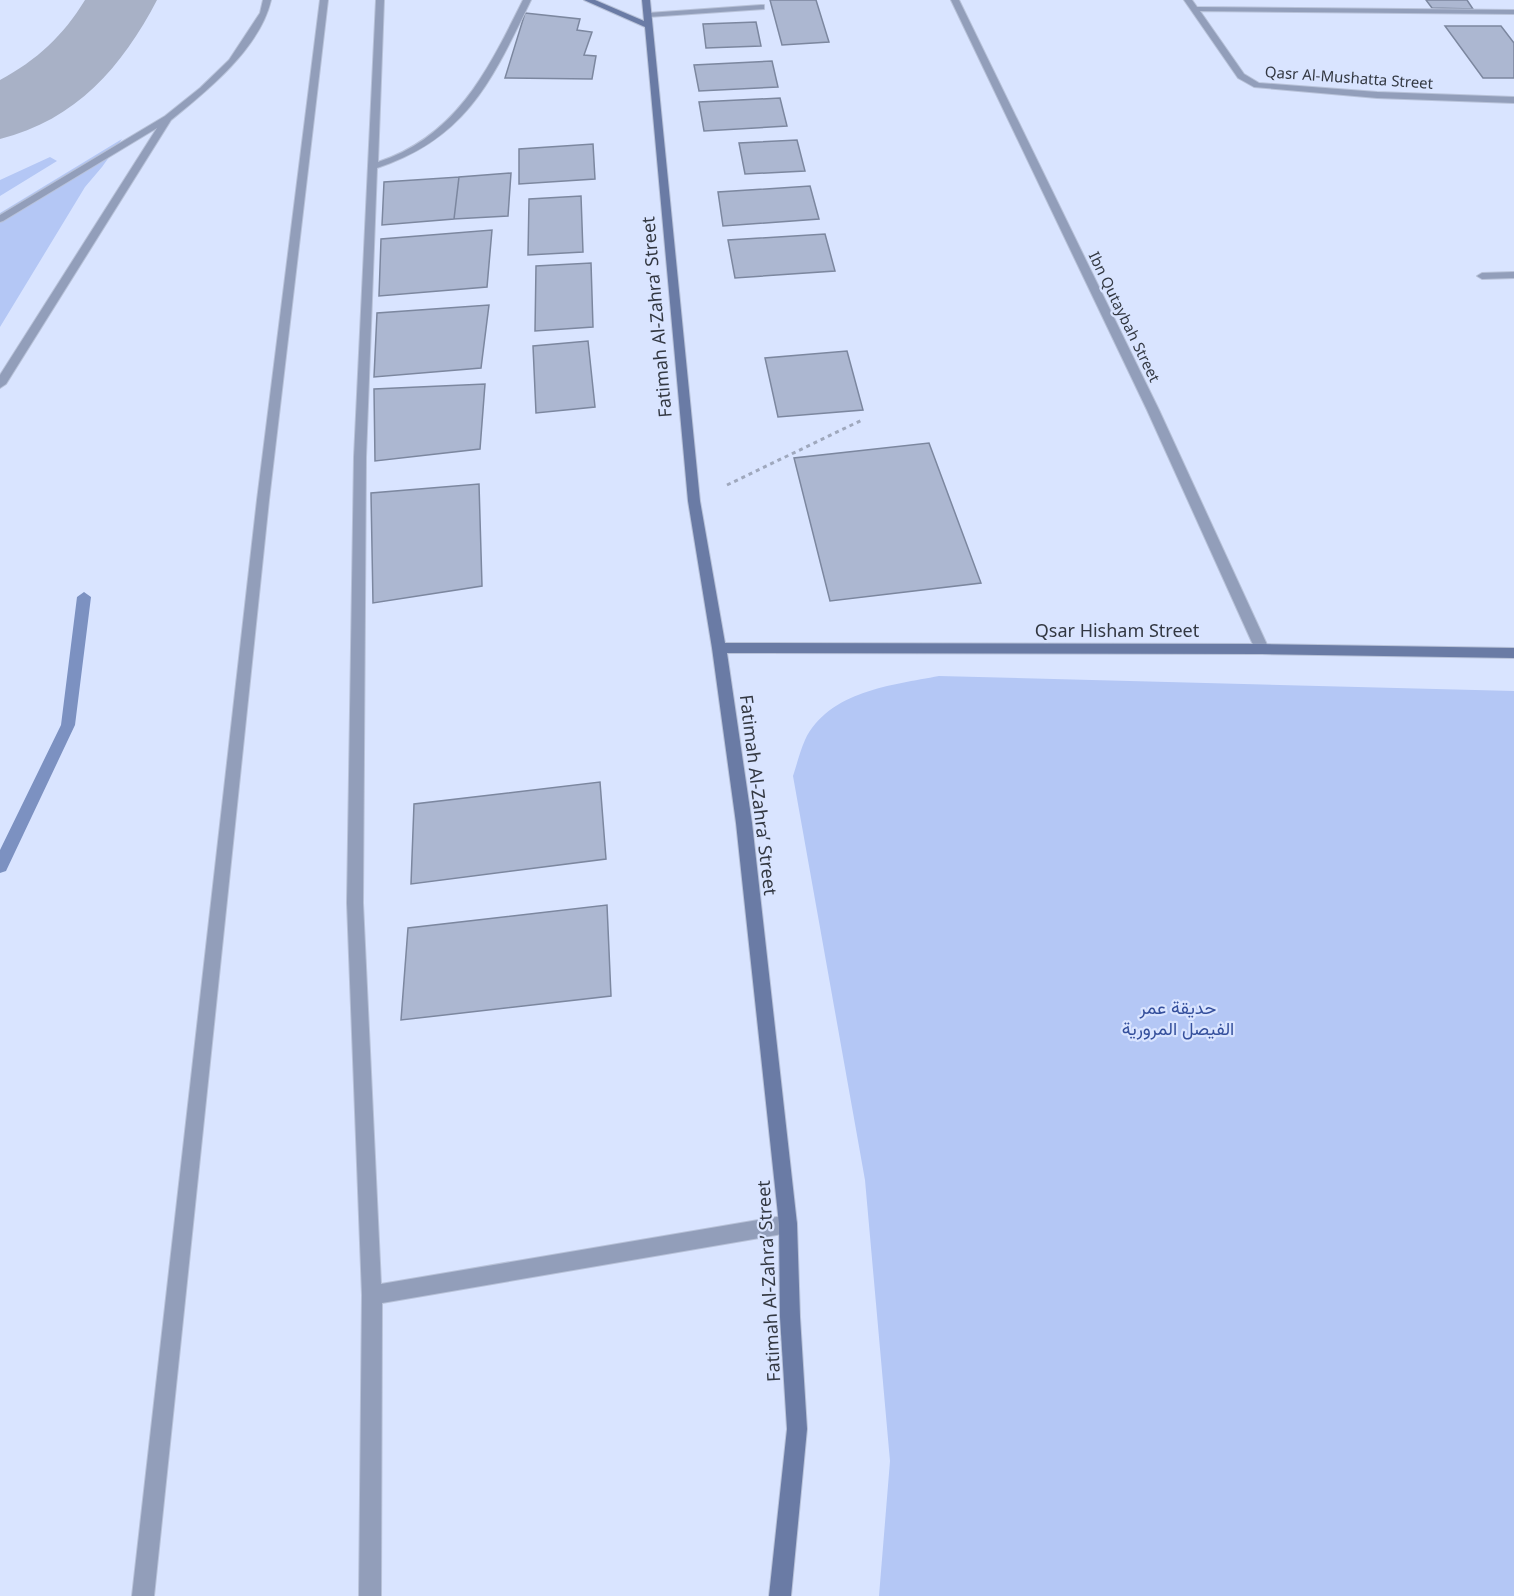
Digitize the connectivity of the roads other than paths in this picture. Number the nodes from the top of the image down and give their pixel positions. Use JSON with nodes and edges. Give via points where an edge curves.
{"nodes":[{"id":1,"x":267,"y":0,"type":"edge"},
{"id":2,"x":324,"y":0,"type":"edge"},
{"id":3,"x":380,"y":0,"type":"edge"},
{"id":4,"x":527,"y":0,"type":"edge"},
{"id":5,"x":588,"y":0,"type":"edge"},
{"id":6,"x":955,"y":0,"type":"edge"},
{"id":7,"x":1188,"y":0,"type":"edge"},
{"id":8,"x":761,"y":7,"type":"dead end"},
{"id":9,"x":1193,"y":9,"type":"junction"},
{"id":10,"x":1514,"y":12,"type":"edge"},
{"id":11,"x":648,"y":14,"type":"edge"},
{"id":12,"x":1514,"y":100,"type":"edge"},
{"id":13,"x":168,"y":118,"type":"junction"},
{"id":14,"x":372,"y":167,"type":"junction"},
{"id":15,"x":0,"y":219,"type":"edge"},
{"id":16,"x":1514,"y":275,"type":"edge"},
{"id":17,"x":1482,"y":276,"type":"dead end"},
{"id":18,"x":0,"y":384,"type":"edge"},
{"id":19,"x":719,"y":648,"type":"junction"},
{"id":20,"x":1262,"y":649,"type":"junction"},
{"id":21,"x":1514,"y":653,"type":"edge"},
{"id":22,"x":788,"y":1224,"type":"junction"},
{"id":23,"x":372,"y":1295,"type":"junction"},
{"id":24,"x":143,"y":1596,"type":"edge"},
{"id":25,"x":369,"y":1596,"type":"edge"},
{"id":26,"x":780,"y":1596,"type":"edge"}],
"edges":[{"from":1,"to":13,"type":"street","via":[[264,13],[232,62]]},
{"from":2,"to":24,"type":"street","via":[[263,500]]},
{"from":3,"to":14,"type":"street"},
{"from":4,"to":14,"type":"street","via":[[496,63],[471,102],[415,150]]},
{"from":5,"to":11,"type":"street"},
{"from":6,"to":20,"type":"street","name":"Ibn Qutaybah Street","via":[[1153,410]]},
{"from":7,"to":9,"type":"street","name":"Qasr Al-Mushatta Street"},
{"from":8,"to":11,"type":"street"},
{"from":9,"to":10,"type":"street"},
{"from":9,"to":12,"type":"street","name":"Qasr Al-Mushatta Street","via":[[1241,76],[1257,85]]},
{"from":11,"to":19,"type":"street","name":"Fatimah Al-Zahra’ Street","via":[[694,501]]},
{"from":13,"to":15,"type":"street"},
{"from":13,"to":18,"type":"street"},
{"from":14,"to":23,"type":"street","via":[[360,458],[355,891]]},
{"from":16,"to":17,"type":"street"},
{"from":19,"to":20,"type":"street","name":"Qsar Hisham Street"},
{"from":19,"to":22,"type":"street","name":"Fatimah Al-Zahra’ Street","via":[[744,823]]},
{"from":20,"to":21,"type":"street","name":"Qsar Hisham Street"},
{"from":22,"to":23,"type":"street"},
{"from":22,"to":26,"type":"street","name":"Fatimah Al-Zahra’ Street","via":[[797,1429]]},
{"from":23,"to":25,"type":"street"}]}
